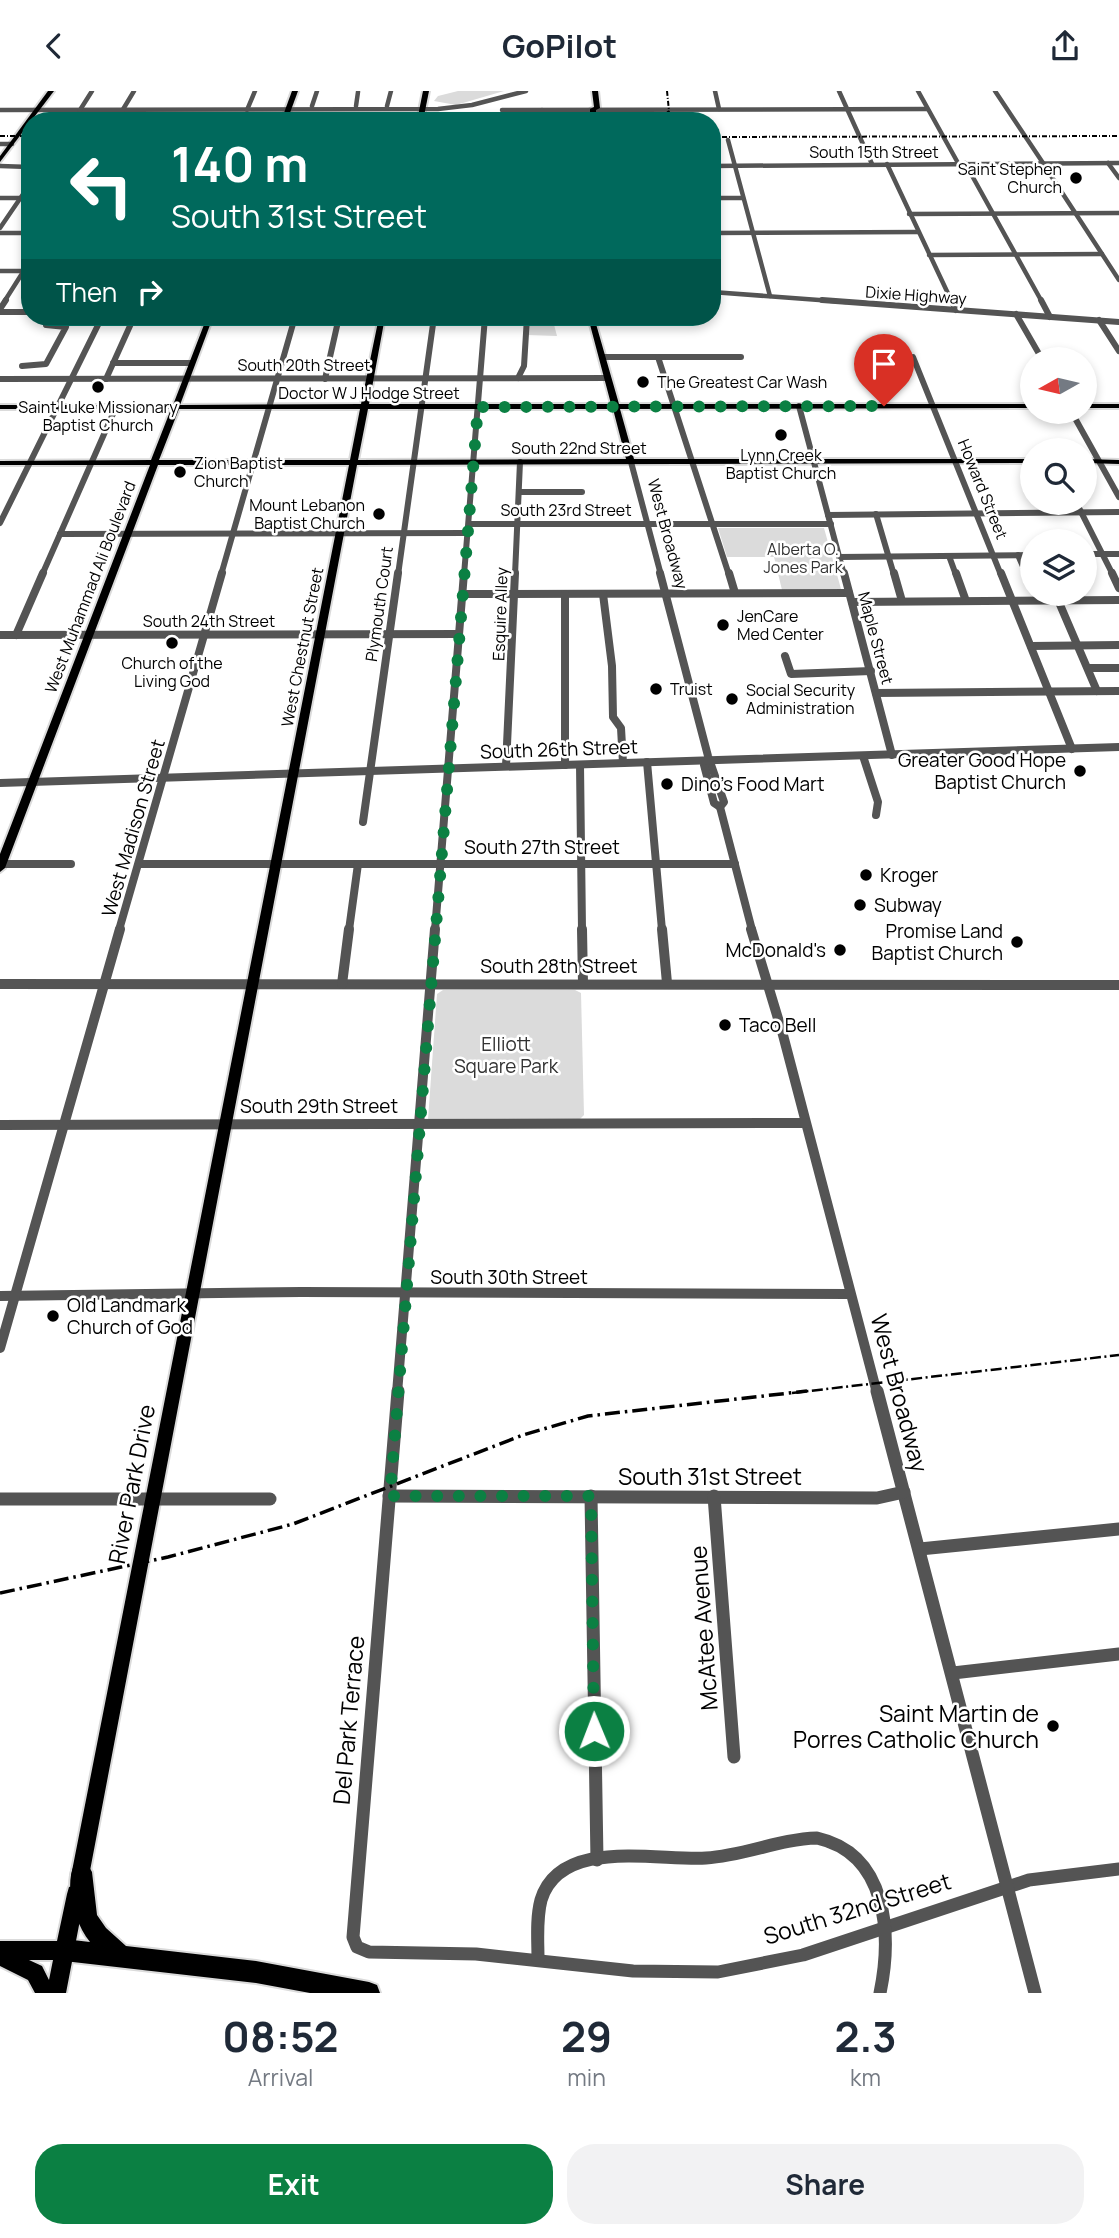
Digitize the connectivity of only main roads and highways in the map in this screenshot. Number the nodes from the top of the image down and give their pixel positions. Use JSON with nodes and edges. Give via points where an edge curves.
{"nodes":[{"id":1,"x":51,"y":91,"type":"edge"},
{"id":2,"x":295,"y":91,"type":"edge"},
{"id":3,"x":426,"y":91,"type":"edge"},
{"id":4,"x":595,"y":93,"type":"edge"},
{"id":5,"x":288,"y":109,"type":"joint"},
{"id":6,"x":36,"y":112,"type":"edge"},
{"id":7,"x":287,"y":112,"type":"edge"},
{"id":8,"x":422,"y":112,"type":"edge"},
{"id":9,"x":593,"y":112,"type":"edge"},
{"id":10,"x":21,"y":132,"type":"edge"},
{"id":11,"x":0,"y":160,"type":"edge"},
{"id":12,"x":206,"y":326,"type":"edge"},
{"id":13,"x":381,"y":326,"type":"edge"},
{"id":14,"x":594,"y":326,"type":"edge"},
{"id":15,"x":1020,"y":406,"type":"edge"},
{"id":16,"x":1097,"y":406,"type":"edge"},
{"id":17,"x":1119,"y":406,"type":"edge"},
{"id":18,"x":0,"y":407,"type":"edge"},
{"id":19,"x":175,"y":407,"type":"junction"},
{"id":20,"x":365,"y":407,"type":"junction"},
{"id":21,"x":421,"y":407,"type":"joint"},
{"id":22,"x":615,"y":407,"type":"junction"},
{"id":23,"x":799,"y":407,"type":"joint"},
{"id":24,"x":1020,"y":461,"type":"edge"},
{"id":25,"x":254,"y":462,"type":"joint"},
{"id":26,"x":354,"y":462,"type":"junction"},
{"id":27,"x":631,"y":462,"type":"junction"},
{"id":28,"x":1097,"y":462,"type":"edge"},
{"id":29,"x":1119,"y":462,"type":"edge"},
{"id":30,"x":0,"y":463,"type":"edge"},
{"id":31,"x":155,"y":463,"type":"junction"},
{"id":32,"x":474,"y":463,"type":"joint"},
{"id":33,"x":0,"y":866,"type":"edge"},
{"id":34,"x":253,"y":984,"type":"joint"},
{"id":35,"x":81,"y":1872,"type":"junction"},
{"id":36,"x":64,"y":1950,"type":"junction"},
{"id":37,"x":0,"y":1951,"type":"edge"},
{"id":38,"x":120,"y":1955,"type":"junction"},
{"id":39,"x":0,"y":1957,"type":"edge"},
{"id":40,"x":45,"y":1993,"type":"edge"},
{"id":41,"x":56,"y":1993,"type":"edge"},
{"id":42,"x":369,"y":1993,"type":"edge"}],
"edges":[{"from":1,"to":6,"type":"main road"},
{"from":2,"to":5,"type":"main road"},
{"from":3,"to":8,"type":"main road"},
{"from":4,"to":9,"type":"main road"},
{"from":5,"to":7,"type":"main road"},
{"from":10,"to":11,"type":"main road"},
{"from":12,"to":19,"type":"main road","name":"West Muhammad Ali Boulevard"},
{"from":13,"to":20,"type":"main road","name":"West Chestnut Street"},
{"from":14,"to":22,"type":"main road","name":"West Broadway"},
{"from":15,"to":23,"type":"main road","name":"Doctor W J Hodge Street"},
{"from":16,"to":17,"type":"main road"},
{"from":18,"to":19,"type":"main road","name":"Doctor W J Hodge Street"},
{"from":19,"to":20,"type":"main road","name":"Doctor W J Hodge Street"},
{"from":19,"to":31,"type":"main road","name":"West Muhammad Ali Boulevard"},
{"from":20,"to":21,"type":"main road","name":"Doctor W J Hodge Street"},
{"from":20,"to":26,"type":"main road","name":"West Chestnut Street"},
{"from":21,"to":22,"type":"main road","name":"Doctor W J Hodge Street"},
{"from":22,"to":23,"type":"main road","name":"Doctor W J Hodge Street"},
{"from":22,"to":27,"type":"main road","name":"West Broadway"},
{"from":24,"to":27,"type":"main road","name":"South 22nd Street"},
{"from":25,"to":26,"type":"main road","name":"South 22nd Street"},
{"from":25,"to":31,"type":"main road","name":"South 22nd Street"},
{"from":26,"to":32,"type":"main road","name":"South 22nd Street"},
{"from":26,"to":34,"type":"main road","name":"West Chestnut Street"},
{"from":27,"to":32,"type":"main road","name":"South 22nd Street"},
{"from":28,"to":29,"type":"main road"},
{"from":30,"to":31,"type":"main road","name":"South 22nd Street"},
{"from":31,"to":33,"type":"main road","name":"West Muhammad Ali Boulevard"},
{"from":34,"to":35,"type":"main road","name":"River Park Drive"},
{"from":35,"to":36,"type":"main road","name":"River Park Drive"},
{"from":35,"to":38,"type":"highway","via":[[83,1912],[92,1932]]},
{"from":36,"to":37,"type":"main road"},
{"from":36,"to":38,"type":"highway"},
{"from":36,"to":41,"type":"main road","name":"River Park Drive"},
{"from":38,"to":42,"type":"highway","via":[[256,1972]]},
{"from":39,"to":40,"type":"main road","via":[[35,1973]]}]}
